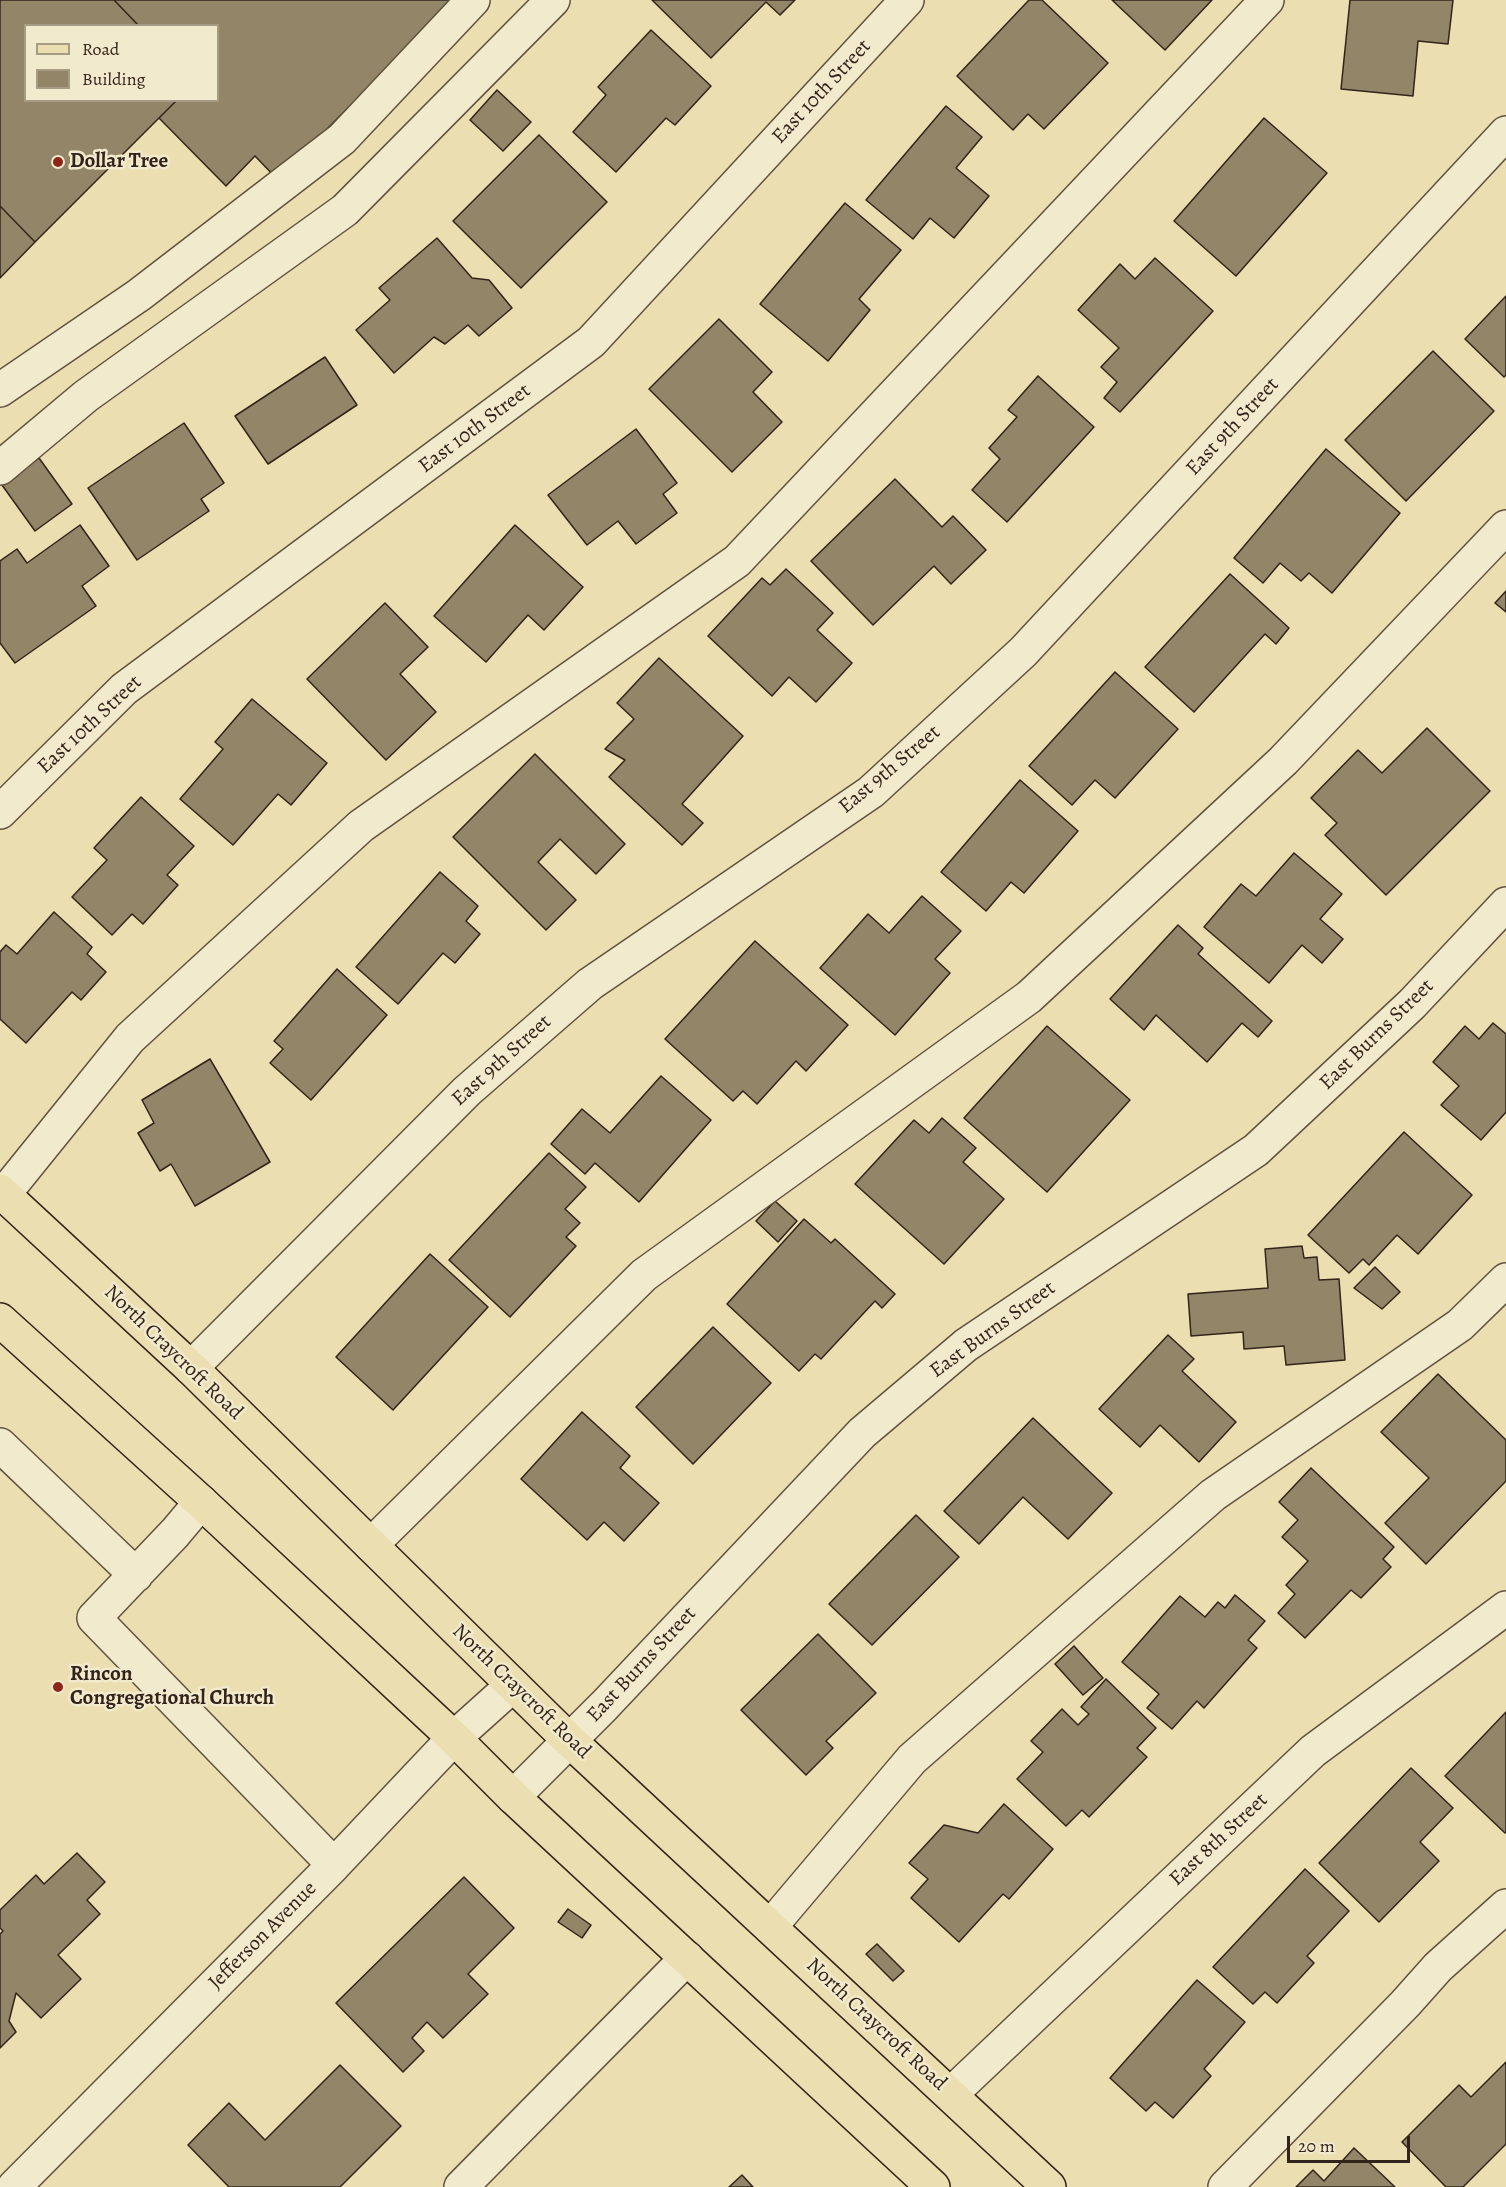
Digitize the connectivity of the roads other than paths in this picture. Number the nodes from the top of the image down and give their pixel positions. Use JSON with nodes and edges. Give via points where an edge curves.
{"nodes":[{"id":1,"x":473,"y":0,"type":"edge"},
{"id":2,"x":553,"y":0,"type":"edge"},
{"id":3,"x":907,"y":0,"type":"edge"},
{"id":4,"x":1267,"y":0,"type":"edge"},
{"id":5,"x":1506,"y":133,"type":"edge"},
{"id":6,"x":0,"y":390,"type":"edge"},
{"id":7,"x":0,"y":468,"type":"edge"},
{"id":8,"x":1506,"y":527,"type":"edge"},
{"id":9,"x":0,"y":812,"type":"edge"},
{"id":10,"x":1506,"y":904,"type":"edge"},
{"id":11,"x":2,"y":1192,"type":"edge"},
{"id":12,"x":1506,"y":1280,"type":"edge"},
{"id":13,"x":0,"y":1320,"type":"edge"},
{"id":14,"x":191,"y":1368,"type":"junction"},
{"id":15,"x":0,"y":1445,"type":"edge"},
{"id":16,"x":201,"y":1502,"type":"junction"},
{"id":17,"x":371,"y":1545,"type":"junction"},
{"id":18,"x":136,"y":1575,"type":"junction"},
{"id":19,"x":1506,"y":1608,"type":"edge"},
{"id":20,"x":513,"y":1685,"type":"junction"},
{"id":21,"x":454,"y":1738,"type":"junction"},
{"id":22,"x":570,"y":1741,"type":"junction"},
{"id":23,"x":513,"y":1797,"type":"junction"},
{"id":24,"x":334,"y":1865,"type":"junction"},
{"id":25,"x":1506,"y":1906,"type":"edge"},
{"id":26,"x":771,"y":1927,"type":"junction"},
{"id":27,"x":687,"y":1958,"type":"junction"},
{"id":28,"x":951,"y":2094,"type":"junction"},
{"id":29,"x":14,"y":2187,"type":"edge"},
{"id":30,"x":461,"y":2187,"type":"edge"},
{"id":31,"x":933,"y":2187,"type":"edge"},
{"id":32,"x":1049,"y":2187,"type":"edge"},
{"id":33,"x":1225,"y":2187,"type":"edge"}],
"edges":[{"from":1,"to":6,"type":"street","via":[[342,139],[139,295]]},
{"from":2,"to":7,"type":"street","via":[[345,210],[86,396]]},
{"from":3,"to":9,"type":"street","name":"East 10th Street","via":[[591,342],[124,689]]},
{"from":4,"to":11,"type":"street","via":[[737,561],[361,826],[130,1038]]},
{"from":5,"to":14,"type":"street","name":"East 9th Street","via":[[1023,652],[872,792],[590,984],[467,1091]]},
{"from":8,"to":17,"type":"street","via":[[1283,761],[1029,997],[644,1275]]},
{"from":10,"to":22,"type":"street","name":"East Burns Street","via":[[1412,1004],[1256,1150],[966,1345],[862,1433]]},
{"from":11,"to":14,"type":"main road","name":"North Craycroft Road"},
{"from":12,"to":26,"type":"street","via":[[1460,1325],[1213,1496],[912,1759]]},
{"from":13,"to":16,"type":"main road"},
{"from":14,"to":17,"type":"main road","name":"North Craycroft Road"},
{"from":15,"to":18,"type":"street"},
{"from":16,"to":18,"type":"street"},
{"from":16,"to":21,"type":"main road"},
{"from":17,"to":20,"type":"main road","name":"North Craycroft Road"},
{"from":18,"to":24,"type":"street","via":[[94,1618]]},
{"from":19,"to":28,"type":"street","name":"East 8th Street","via":[[1313,1751]]},
{"from":20,"to":21,"type":"street","name":"Jefferson Avenue"},
{"from":20,"to":22,"type":"main road","name":"North Craycroft Road"},
{"from":21,"to":23,"type":"main road"},
{"from":21,"to":24,"type":"street","name":"Jefferson Avenue"},
{"from":22,"to":23,"type":"street","name":"East Burns Street"},
{"from":22,"to":26,"type":"main road","name":"North Craycroft Road"},
{"from":23,"to":27,"type":"main road"},
{"from":24,"to":29,"type":"street","name":"Jefferson Avenue"},
{"from":25,"to":33,"type":"street","via":[[1438,1967]]},
{"from":26,"to":28,"type":"main road","name":"North Craycroft Road"},
{"from":27,"to":30,"type":"street"},
{"from":27,"to":31,"type":"main road"},
{"from":28,"to":32,"type":"main road","name":"North Craycroft Road"}]}
